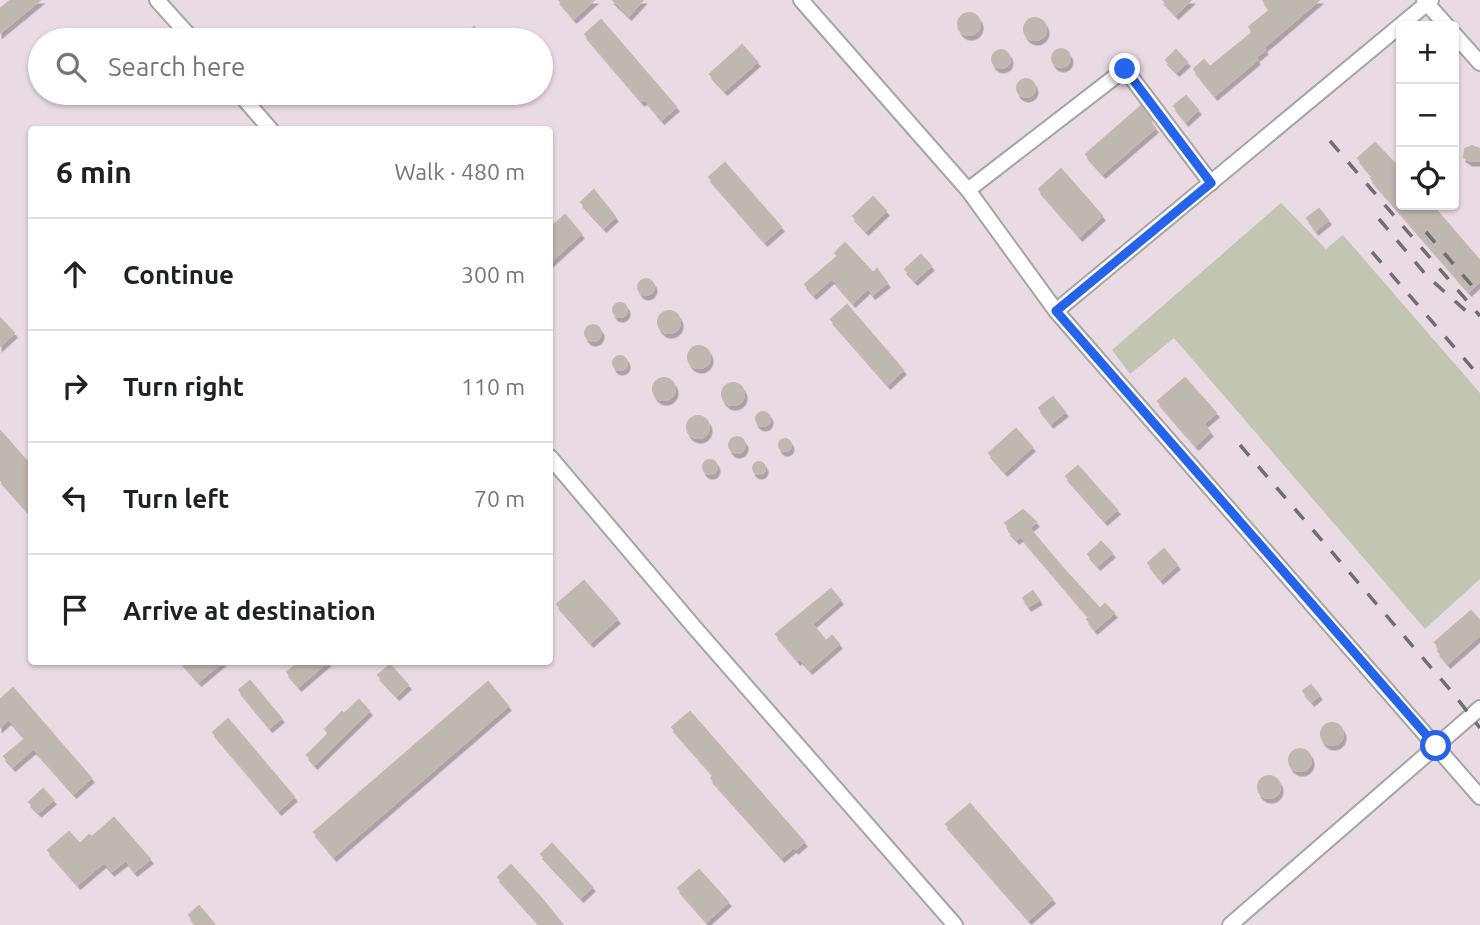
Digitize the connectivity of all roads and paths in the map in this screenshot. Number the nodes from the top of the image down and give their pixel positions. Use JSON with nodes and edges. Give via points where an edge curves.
{"nodes":[{"id":1,"x":157,"y":0,"type":"edge"},
{"id":2,"x":801,"y":0,"type":"edge"},
{"id":3,"x":1427,"y":1,"type":"edge"},
{"id":4,"x":1443,"y":21,"type":"edge"},
{"id":5,"x":182,"y":28,"type":"edge"},
{"id":6,"x":1459,"y":39,"type":"edge"},
{"id":7,"x":1480,"y":63,"type":"edge"},
{"id":8,"x":249,"y":105,"type":"edge"},
{"id":9,"x":268,"y":126,"type":"edge"},
{"id":10,"x":1211,"y":183,"type":"junction"},
{"id":11,"x":968,"y":190,"type":"junction"},
{"id":12,"x":1056,"y":311,"type":"junction"},
{"id":13,"x":553,"y":461,"type":"edge"},
{"id":14,"x":1480,"y":708,"type":"edge"},
{"id":15,"x":1436,"y":746,"type":"junction"},
{"id":16,"x":1480,"y":797,"type":"edge"},
{"id":17,"x":955,"y":925,"type":"edge"},
{"id":18,"x":1230,"y":925,"type":"edge"}],
"edges":[{"from":1,"to":5,"type":"lane"},
{"from":2,"to":11,"type":"lane"},
{"from":3,"to":4,"type":"lane"},
{"from":3,"to":10,"type":"lane"},
{"from":6,"to":7,"type":"lane"},
{"from":8,"to":9,"type":"lane"},
{"from":10,"to":11,"type":"lane","via":[[1125,69]]},
{"from":10,"to":12,"type":"lane"},
{"from":11,"to":12,"type":"lane"},
{"from":12,"to":15,"type":"lane"},
{"from":13,"to":17,"type":"lane"},
{"from":14,"to":15,"type":"lane"},
{"from":15,"to":16,"type":"lane"},
{"from":15,"to":18,"type":"lane"}]}
